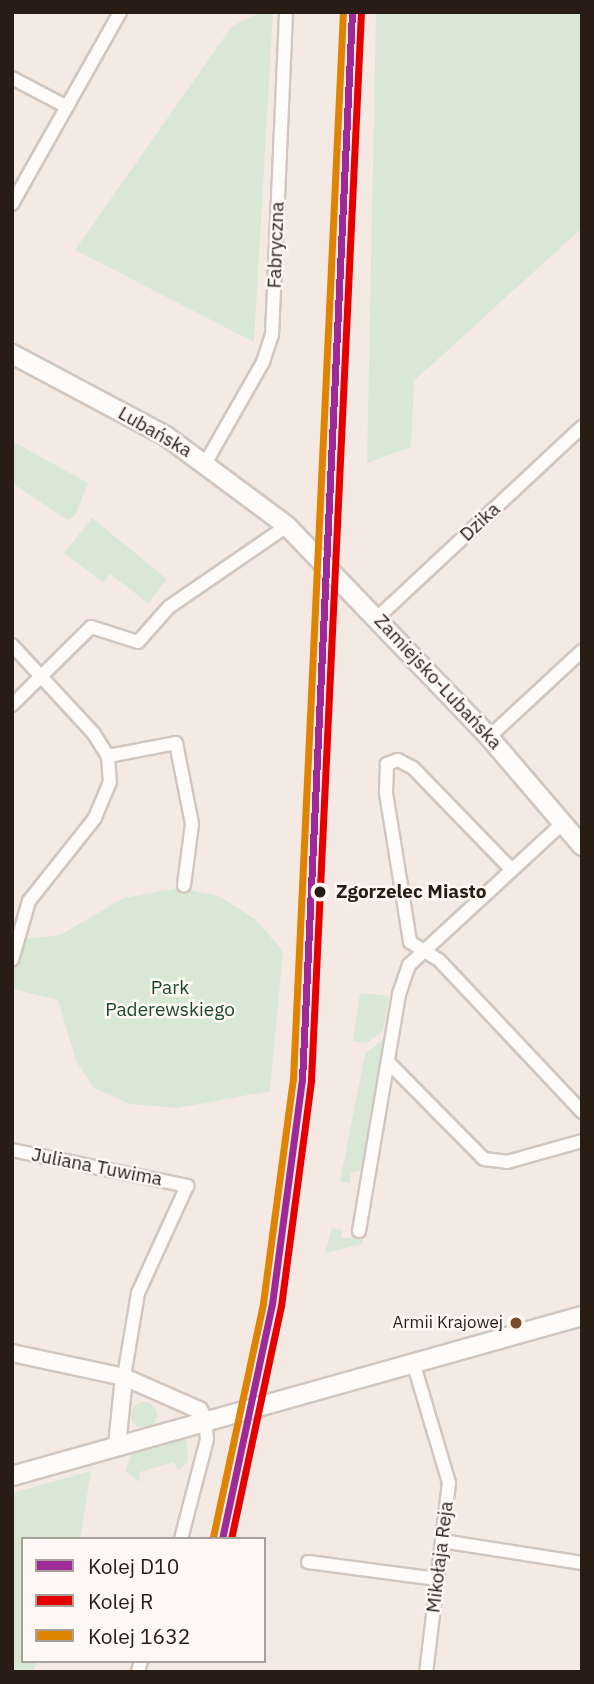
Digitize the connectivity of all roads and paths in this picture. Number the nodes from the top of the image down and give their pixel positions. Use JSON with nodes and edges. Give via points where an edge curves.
{"nodes":[{"id":1,"x":120,"y":12,"type":"edge"},
{"id":2,"x":286,"y":12,"type":"edge"},
{"id":3,"x":12,"y":78,"type":"edge"},
{"id":4,"x":67,"y":107,"type":"junction"},
{"id":5,"x":13,"y":201,"type":"edge"},
{"id":6,"x":12,"y":354,"type":"edge"},
{"id":7,"x":582,"y":427,"type":"edge"},
{"id":8,"x":205,"y":462,"type":"junction"},
{"id":9,"x":287,"y":526,"type":"junction"},
{"id":10,"x":378,"y":617,"type":"junction"},
{"id":11,"x":12,"y":645,"type":"edge"},
{"id":12,"x":582,"y":651,"type":"edge"},
{"id":13,"x":42,"y":676,"type":"junction"},
{"id":14,"x":12,"y":705,"type":"edge"},
{"id":15,"x":489,"y":737,"type":"junction"},
{"id":16,"x":108,"y":756,"type":"junction"},
{"id":17,"x":563,"y":823,"type":"junction"},
{"id":18,"x":582,"y":846,"type":"edge"},
{"id":19,"x":511,"y":869,"type":"junction"},
{"id":20,"x":184,"y":885,"type":"dead end"},
{"id":21,"x":421,"y":949,"type":"junction"},
{"id":22,"x":12,"y":960,"type":"edge"},
{"id":23,"x":388,"y":1062,"type":"junction"},
{"id":24,"x":582,"y":1112,"type":"edge"},
{"id":25,"x":582,"y":1141,"type":"edge"},
{"id":26,"x":12,"y":1150,"type":"edge"},
{"id":27,"x":359,"y":1231,"type":"dead end"},
{"id":28,"x":582,"y":1315,"type":"edge"},
{"id":29,"x":12,"y":1353,"type":"edge"},
{"id":30,"x":413,"y":1363,"type":"junction"},
{"id":31,"x":124,"y":1377,"type":"junction"},
{"id":32,"x":205,"y":1420,"type":"junction"},
{"id":33,"x":117,"y":1446,"type":"junction"},
{"id":34,"x":12,"y":1476,"type":"edge"},
{"id":35,"x":182,"y":1537,"type":"edge"},
{"id":36,"x":442,"y":1541,"type":"junction"},
{"id":37,"x":308,"y":1562,"type":"dead end"},
{"id":38,"x":582,"y":1563,"type":"edge"},
{"id":39,"x":437,"y":1579,"type":"junction"},
{"id":40,"x":426,"y":1672,"type":"edge"}],
"edges":[{"from":1,"to":4,"type":"street"},
{"from":2,"to":8,"type":"street","name":"Fabryczna","via":[[272,335],[263,362]]},
{"from":3,"to":4,"type":"street"},
{"from":4,"to":5,"type":"street"},
{"from":6,"to":8,"type":"main road","name":"Lubańska"},
{"from":7,"to":10,"type":"street","name":"Dzika"},
{"from":8,"to":9,"type":"main road","name":"Lubańska"},
{"from":9,"to":10,"type":"main road","name":"Zamiejsko-Lubańska"},
{"from":9,"to":13,"type":"street","via":[[169,607],[138,642],[91,627]]},
{"from":10,"to":15,"type":"main road","name":"Zamiejsko-Lubańska"},
{"from":11,"to":13,"type":"street"},
{"from":12,"to":15,"type":"street"},
{"from":13,"to":14,"type":"street"},
{"from":13,"to":16,"type":"street"},
{"from":15,"to":17,"type":"main road","name":"Zamiejsko-Lubańska"},
{"from":16,"to":20,"type":"street","via":[[176,743],[192,824]]},
{"from":16,"to":22,"type":"street","via":[[110,782],[101,807],[29,901]]},
{"from":17,"to":18,"type":"main road","name":"Zamiejsko-Lubańska"},
{"from":17,"to":19,"type":"street"},
{"from":19,"to":21,"type":"street"},
{"from":19,"to":21,"type":"street","via":[[413,768],[398,760],[387,764],[404,930]]},
{"from":21,"to":23,"type":"street","via":[[399,994]]},
{"from":21,"to":24,"type":"street","via":[[439,960]]},
{"from":23,"to":25,"type":"street","via":[[484,1159],[507,1162]]},
{"from":23,"to":27,"type":"street"},
{"from":26,"to":31,"type":"street","name":"Juliana Tuwima","via":[[187,1186],[138,1293]]},
{"from":28,"to":30,"type":"main road"},
{"from":29,"to":31,"type":"street"},
{"from":30,"to":32,"type":"main road"},
{"from":30,"to":36,"type":"street","name":"Mikołaja Reja","via":[[449,1483]]},
{"from":31,"to":32,"type":"street","via":[[199,1410]]},
{"from":31,"to":33,"type":"street"},
{"from":32,"to":33,"type":"main road"},
{"from":32,"to":35,"type":"street","via":[[202,1461]]},
{"from":33,"to":34,"type":"main road"},
{"from":36,"to":38,"type":"street"},
{"from":36,"to":39,"type":"street","name":"Mikołaja Reja"},
{"from":37,"to":39,"type":"street"},
{"from":39,"to":40,"type":"street","name":"Mikołaja Reja"}]}
